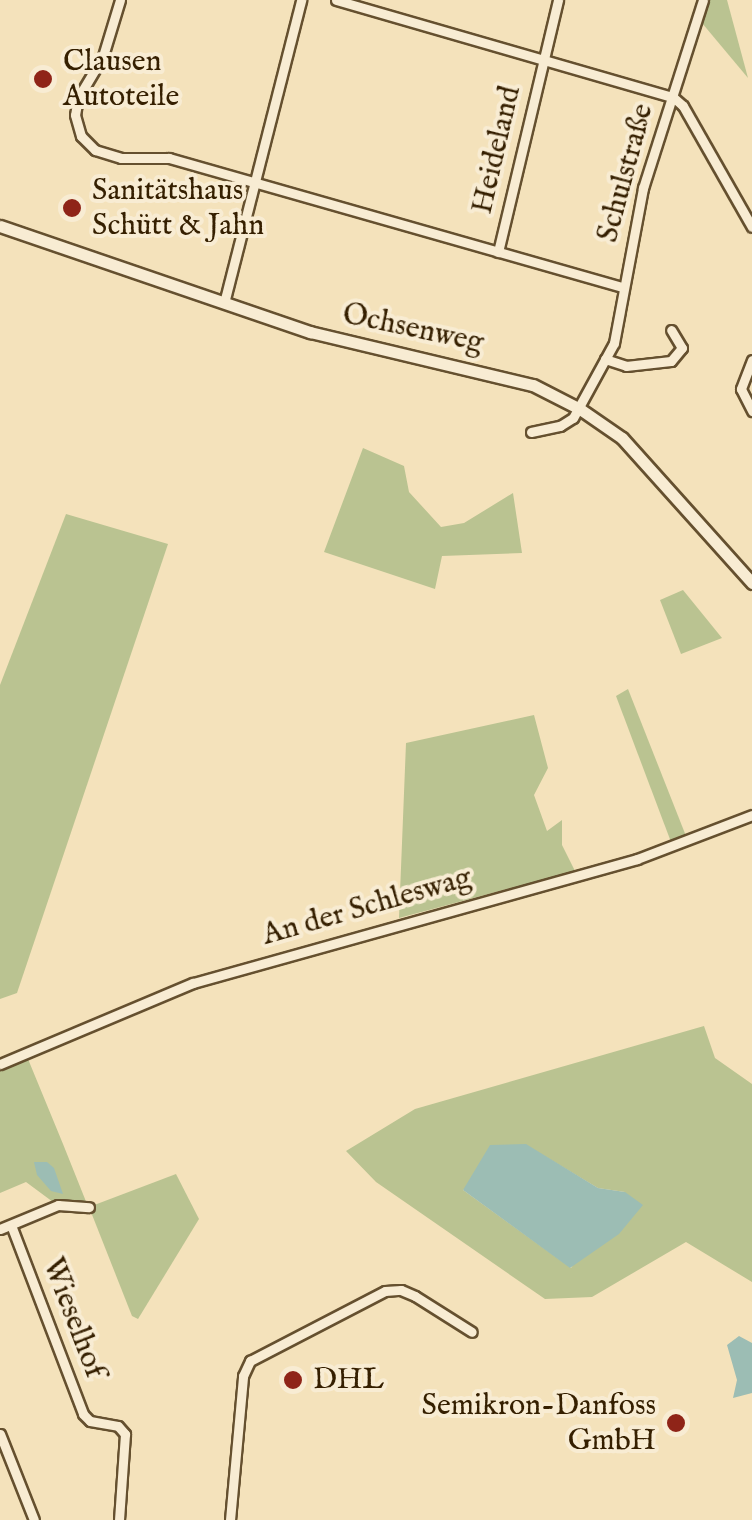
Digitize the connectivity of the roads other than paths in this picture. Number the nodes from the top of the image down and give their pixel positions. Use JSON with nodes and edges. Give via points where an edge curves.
{"nodes":[{"id":1,"x":120,"y":0,"type":"edge"},
{"id":2,"x":301,"y":0,"type":"edge"},
{"id":3,"x":336,"y":0,"type":"edge"},
{"id":4,"x":558,"y":0,"type":"edge"},
{"id":5,"x":703,"y":0,"type":"edge"},
{"id":6,"x":544,"y":59,"type":"junction"},
{"id":7,"x":673,"y":96,"type":"junction"},
{"id":8,"x":255,"y":183,"type":"junction"},
{"id":9,"x":0,"y":226,"type":"edge"},
{"id":10,"x":752,"y":227,"type":"edge"},
{"id":11,"x":498,"y":252,"type":"junction"},
{"id":12,"x":623,"y":287,"type":"junction"},
{"id":13,"x":224,"y":302,"type":"junction"},
{"id":14,"x":670,"y":330,"type":"dead end"},
{"id":15,"x":605,"y":359,"type":"junction"},
{"id":16,"x":752,"y":360,"type":"edge"},
{"id":17,"x":580,"y":408,"type":"junction"},
{"id":18,"x":752,"y":410,"type":"edge"},
{"id":19,"x":530,"y":432,"type":"dead end"},
{"id":20,"x":752,"y":583,"type":"edge"},
{"id":21,"x":752,"y":815,"type":"edge"},
{"id":22,"x":0,"y":1064,"type":"edge"},
{"id":23,"x":89,"y":1206,"type":"dead end"},
{"id":24,"x":5,"y":1227,"type":"edge"},
{"id":25,"x":472,"y":1332,"type":"dead end"},
{"id":26,"x":0,"y":1434,"type":"edge"},
{"id":27,"x":34,"y":1520,"type":"edge"},
{"id":28,"x":119,"y":1520,"type":"edge"},
{"id":29,"x":230,"y":1520,"type":"edge"}],
"edges":[{"from":1,"to":8,"type":"street","name":"Heideland","via":[[103,56],[78,98],[81,136],[105,155],[169,158]]},
{"from":2,"to":8,"type":"street"},
{"from":3,"to":6,"type":"street","name":"Heideland"},
{"from":4,"to":6,"type":"street"},
{"from":5,"to":7,"type":"street","name":"Schulstraße"},
{"from":6,"to":7,"type":"street","name":"Heideland"},
{"from":6,"to":11,"type":"street","name":"Heideland"},
{"from":7,"to":10,"type":"street"},
{"from":7,"to":12,"type":"street","name":"Schulstraße","via":[[643,188]]},
{"from":8,"to":11,"type":"street","name":"Heideland"},
{"from":8,"to":13,"type":"street"},
{"from":9,"to":13,"type":"main road","name":"Ochsenweg"},
{"from":11,"to":12,"type":"street","name":"Heideland"},
{"from":12,"to":15,"type":"street","name":"Schulstraße"},
{"from":13,"to":17,"type":"main road","name":"Ochsenweg","via":[[310,332],[504,375]]},
{"from":14,"to":15,"type":"street","via":[[682,348],[671,361],[626,366]]},
{"from":15,"to":17,"type":"street","name":"Schulstraße"},
{"from":16,"to":18,"type":"street","via":[[740,389]]},
{"from":17,"to":19,"type":"street","via":[[560,426]]},
{"from":17,"to":20,"type":"main road","name":"Ochsenweg","via":[[654,468]]},
{"from":21,"to":22,"type":"street","name":"An der Schleswag","via":[[637,858],[193,983]]},
{"from":23,"to":24,"type":"street","name":"Wieselhof","via":[[58,1204]]},
{"from":24,"to":28,"type":"street","name":"Wieselhof","via":[[83,1414],[125,1434]]},
{"from":25,"to":29,"type":"street","via":[[415,1296],[385,1291],[250,1361],[243,1376]]},
{"from":26,"to":27,"type":"street"}]}
